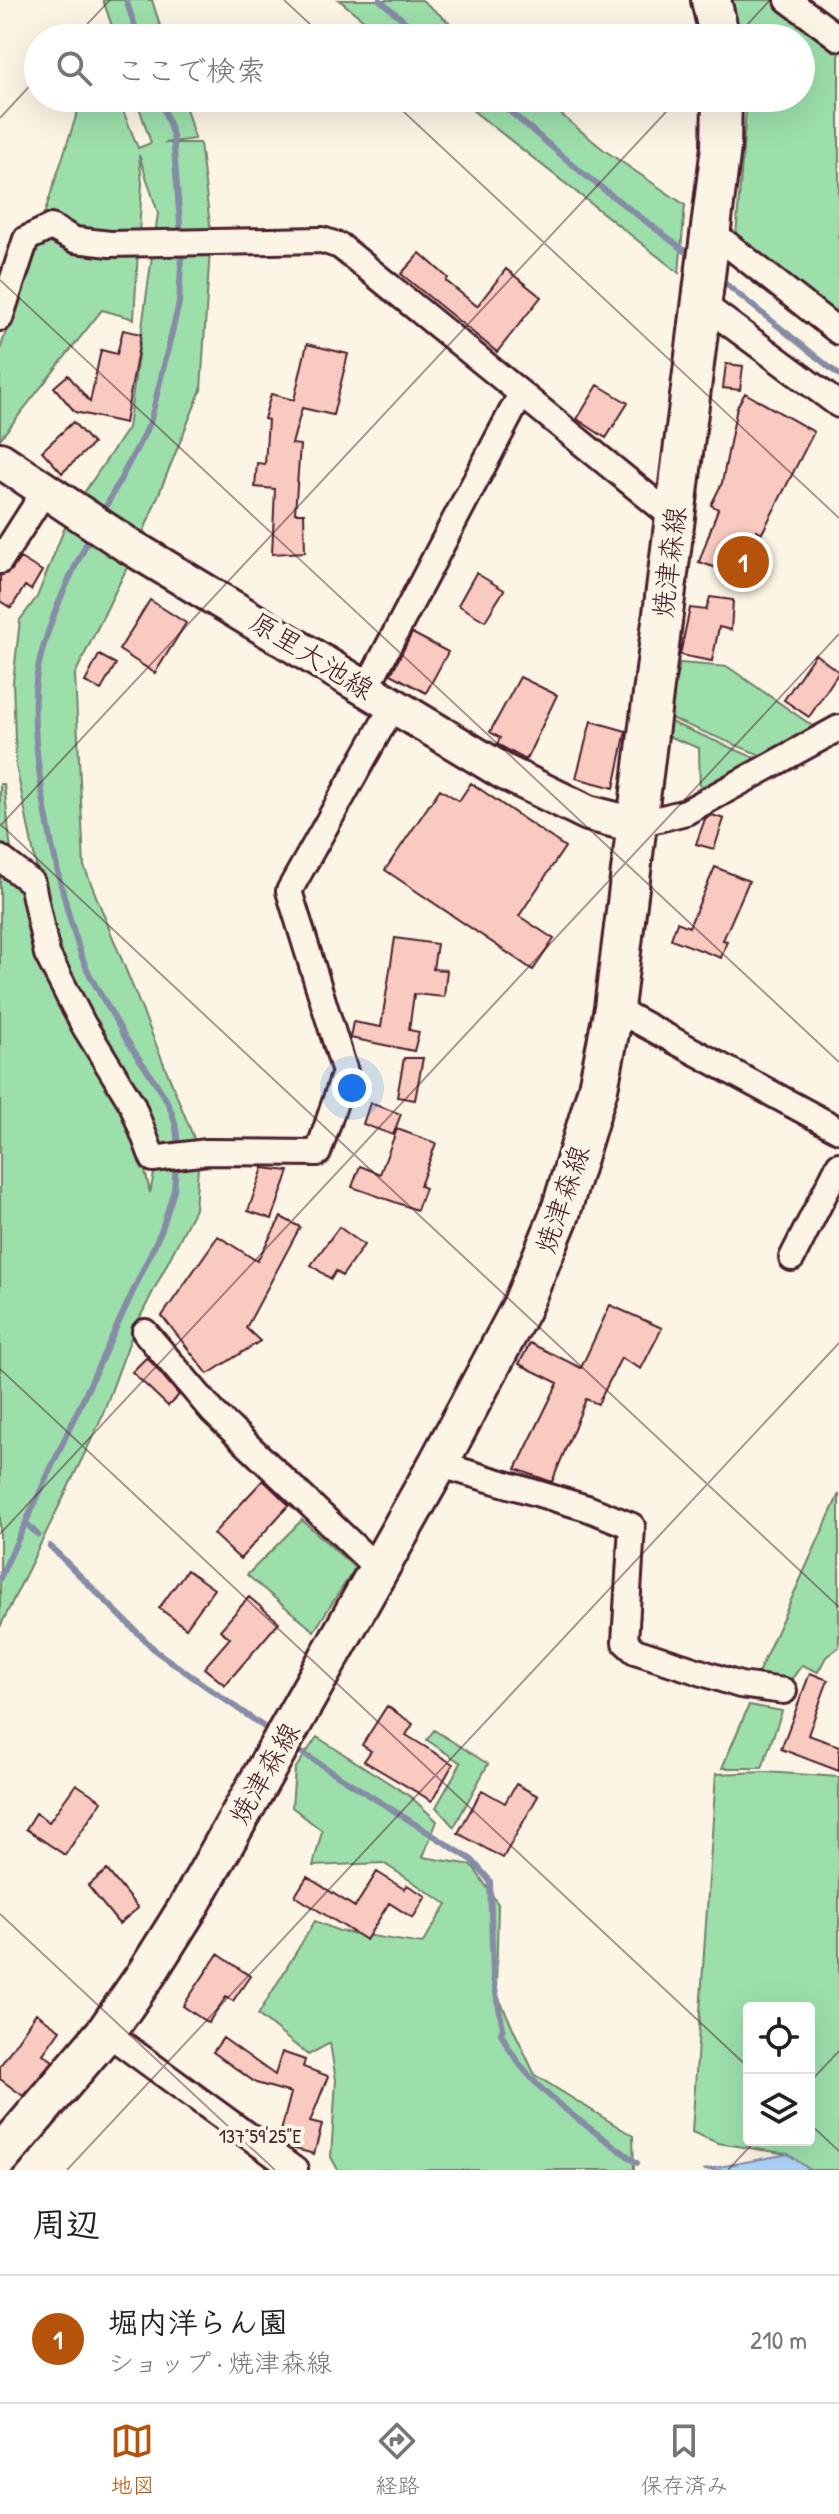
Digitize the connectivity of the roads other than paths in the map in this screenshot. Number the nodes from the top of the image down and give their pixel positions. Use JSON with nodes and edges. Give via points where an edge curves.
{"nodes":[{"id":1,"x":711,"y":0,"type":"edge"},
{"id":2,"x":788,"y":0,"type":"edge"},
{"id":3,"x":717,"y":24,"type":"edge"},
{"id":4,"x":839,"y":38,"type":"edge"},
{"id":5,"x":722,"y":112,"type":"edge"},
{"id":6,"x":708,"y":229,"type":"junction"},
{"id":7,"x":701,"y":299,"type":"junction"},
{"id":8,"x":0,"y":318,"type":"edge"},
{"id":9,"x":839,"y":332,"type":"edge"},
{"id":10,"x":521,"y":394,"type":"junction"},
{"id":11,"x":839,"y":405,"type":"edge"},
{"id":12,"x":0,"y":460,"type":"edge"},
{"id":13,"x":46,"y":489,"type":"junction"},
{"id":14,"x":674,"y":518,"type":"junction"},
{"id":15,"x":0,"y":561,"type":"edge"},
{"id":16,"x":379,"y":697,"type":"junction"},
{"id":17,"x":839,"y":728,"type":"edge"},
{"id":18,"x":635,"y":825,"type":"junction"},
{"id":19,"x":0,"y":858,"type":"edge"},
{"id":20,"x":614,"y":1008,"type":"junction"},
{"id":21,"x":839,"y":1130,"type":"edge"},
{"id":22,"x":839,"y":1165,"type":"edge"},
{"id":23,"x":792,"y":1258,"type":"dead end"},
{"id":24,"x":145,"y":1332,"type":"dead end"},
{"id":25,"x":438,"y":1464,"type":"junction"},
{"id":26,"x":378,"y":1569,"type":"junction"},
{"id":27,"x":784,"y":1691,"type":"dead end"},
{"id":28,"x":106,"y":2032,"type":"junction"},
{"id":29,"x":0,"y":2157,"type":"edge"},
{"id":30,"x":295,"y":2170,"type":"edge"}],
"edges":[{"from":1,"to":3,"type":"main road"},
{"from":2,"to":4,"type":"street"},
{"from":5,"to":6,"type":"main road","name":"焼津森線"},
{"from":6,"to":7,"type":"main road","name":"焼津森線"},
{"from":6,"to":9,"type":"street"},
{"from":7,"to":11,"type":"street"},
{"from":7,"to":14,"type":"main road","name":"焼津森線"},
{"from":8,"to":10,"type":"street","via":[[26,239],[51,227],[75,240],[154,244],[322,240],[340,246]]},
{"from":10,"to":14,"type":"street"},
{"from":10,"to":16,"type":"street"},
{"from":12,"to":13,"type":"main road","name":"原里大池線"},
{"from":13,"to":15,"type":"street"},
{"from":13,"to":16,"type":"main road","name":"原里大池線","via":[[126,544]]},
{"from":14,"to":18,"type":"main road","name":"焼津森線"},
{"from":16,"to":18,"type":"main road","name":"原里大池線","via":[[504,772],[574,806]]},
{"from":16,"to":19,"type":"street","via":[[289,891],[345,1072],[318,1153],[207,1152],[153,1159],[132,1104],[47,954],[32,883]]},
{"from":17,"to":18,"type":"street","via":[[686,812]]},
{"from":18,"to":20,"type":"main road","name":"焼津森線"},
{"from":20,"to":21,"type":"street"},
{"from":20,"to":25,"type":"main road","name":"焼津森線","via":[[598,1088],[560,1214],[521,1308]]},
{"from":22,"to":23,"type":"street"},
{"from":24,"to":26,"type":"street","via":[[213,1412]]},
{"from":25,"to":26,"type":"main road","name":"焼津森線"},
{"from":25,"to":27,"type":"street","via":[[632,1526],[625,1642],[635,1651],[740,1685]]},
{"from":26,"to":28,"type":"main road","name":"焼津森線","via":[[189,1906]]},
{"from":28,"to":29,"type":"main road","name":"焼津森線"},
{"from":28,"to":30,"type":"street"}]}
